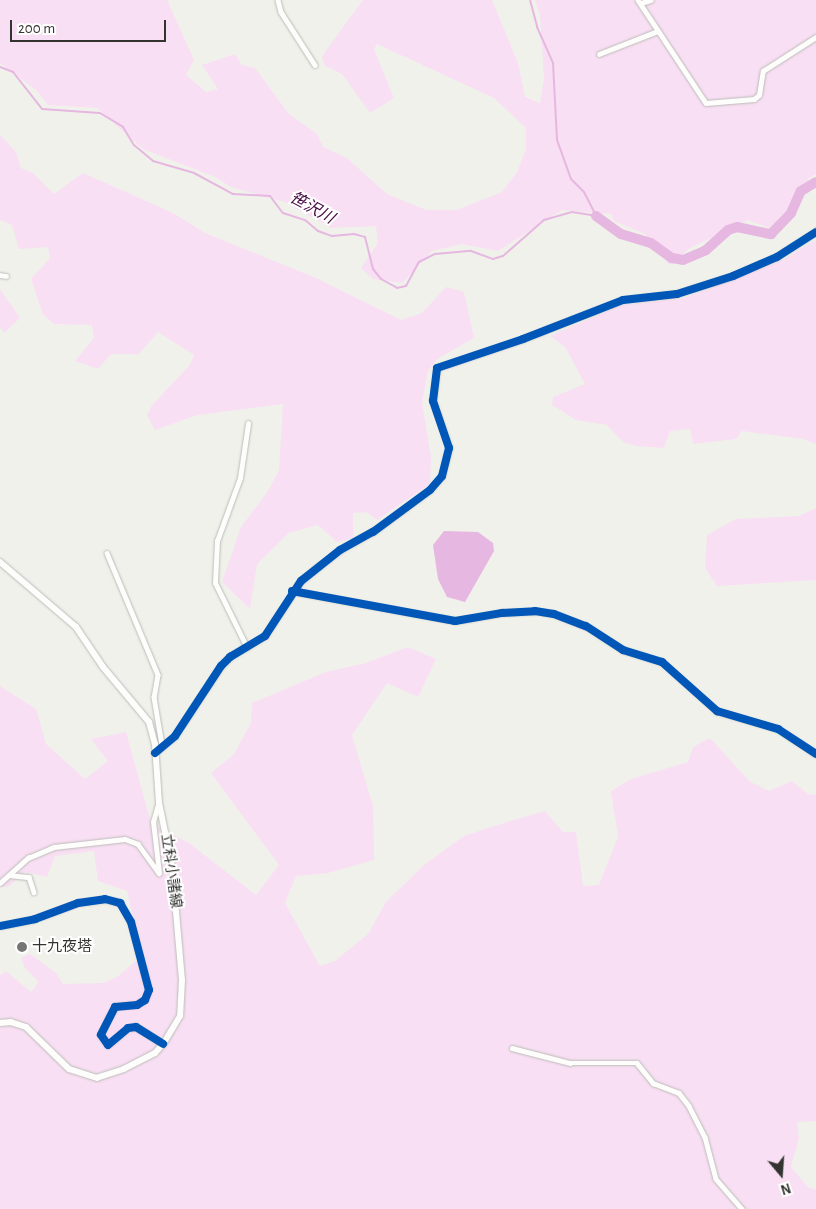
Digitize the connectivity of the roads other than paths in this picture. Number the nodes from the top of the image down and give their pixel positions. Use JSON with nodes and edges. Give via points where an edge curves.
{"nodes":[{"id":1,"x":278,"y":0,"type":"edge"},
{"id":2,"x":651,"y":0,"type":"edge"},
{"id":3,"x":640,"y":2,"type":"edge"},
{"id":4,"x":658,"y":31,"type":"junction"},
{"id":5,"x":816,"y":38,"type":"edge"},
{"id":6,"x":599,"y":54,"type":"dead end"},
{"id":7,"x":315,"y":65,"type":"dead end"},
{"id":8,"x":816,"y":232,"type":"edge"},
{"id":9,"x":0,"y":275,"type":"edge"},
{"id":10,"x":6,"y":276,"type":"dead end"},
{"id":11,"x":248,"y":424,"type":"dead end"},
{"id":12,"x":107,"y":553,"type":"dead end"},
{"id":13,"x":0,"y":562,"type":"edge"},
{"id":14,"x":292,"y":591,"type":"junction"},
{"id":15,"x":247,"y":648,"type":"junction"},
{"id":16,"x":156,"y":753,"type":"junction"},
{"id":17,"x":816,"y":754,"type":"edge"},
{"id":18,"x":159,"y":803,"type":"junction"},
{"id":19,"x":9,"y":875,"type":"junction"},
{"id":20,"x":0,"y":883,"type":"edge"},
{"id":21,"x":34,"y":892,"type":"dead end"},
{"id":22,"x":0,"y":926,"type":"edge"},
{"id":23,"x":0,"y":1023,"type":"edge"},
{"id":24,"x":163,"y":1044,"type":"junction"},
{"id":25,"x":512,"y":1048,"type":"dead end"},
{"id":26,"x":742,"y":1209,"type":"edge"}],
"edges":[{"from":1,"to":7,"type":"street","via":[[281,12]]},
{"from":2,"to":3,"type":"street"},
{"from":3,"to":4,"type":"street"},
{"from":4,"to":5,"type":"street","via":[[706,103],[754,99],[759,95],[763,71]]},
{"from":4,"to":6,"type":"street"},
{"from":8,"to":14,"type":"street","via":[[777,257],[733,276],[677,294],[623,300],[437,368],[433,401],[449,448],[442,476],[430,490],[373,532],[315,568]]},
{"from":9,"to":10,"type":"street"},
{"from":11,"to":15,"type":"street","via":[[240,478],[217,541],[215,583]]},
{"from":12,"to":16,"type":"street","via":[[158,675],[154,698],[162,745]]},
{"from":13,"to":16,"type":"main road","name":"立科小諸線","via":[[64,615],[87,640],[103,667],[149,722]]},
{"from":14,"to":15,"type":"street","via":[[269,630]]},
{"from":14,"to":17,"type":"street","via":[[455,621],[502,613],[535,611],[554,614],[586,626],[623,650],[662,662],[716,711],[778,729]]},
{"from":15,"to":16,"type":"street","via":[[230,657],[222,666],[175,736]]},
{"from":16,"to":18,"type":"main road","name":"立科小諸線"},
{"from":18,"to":19,"type":"street","via":[[153,822],[160,874],[138,844],[125,839],[54,847],[28,858]]},
{"from":18,"to":24,"type":"main road","name":"立科小諸線","via":[[172,866],[182,980],[180,1016]]},
{"from":19,"to":20,"type":"street"},
{"from":19,"to":21,"type":"street","via":[[29,877]]},
{"from":22,"to":24,"type":"street","via":[[35,919],[78,903],[104,900],[120,903],[131,922],[148,990],[144,1000],[137,1005],[115,1007],[101,1035],[108,1045],[128,1028],[136,1027]]},
{"from":23,"to":24,"type":"main road","name":"立科小諸線","via":[[11,1022],[26,1027],[69,1069],[92,1078],[124,1069],[154,1053]]},
{"from":25,"to":26,"type":"street","via":[[570,1063],[637,1063],[653,1083],[679,1094],[689,1106],[705,1137],[716,1178]]}]}
